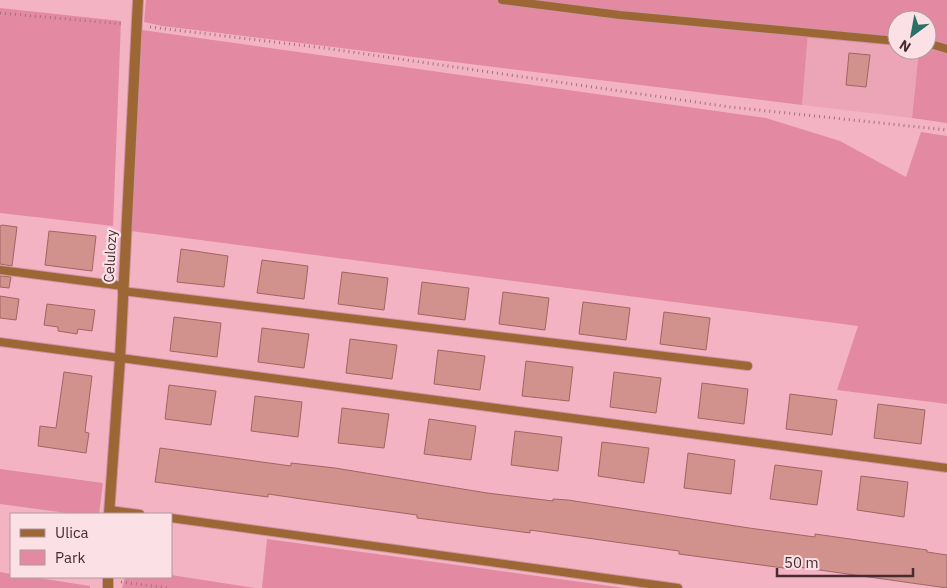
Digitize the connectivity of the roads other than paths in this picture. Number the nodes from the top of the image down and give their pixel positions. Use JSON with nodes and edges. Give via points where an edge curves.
{"nodes":[{"id":1,"x":138,"y":0,"type":"edge"},
{"id":2,"x":502,"y":0,"type":"edge"},
{"id":3,"x":887,"y":40,"type":"edge"},
{"id":4,"x":0,"y":270,"type":"edge"},
{"id":5,"x":122,"y":288,"type":"junction"},
{"id":6,"x":0,"y":342,"type":"edge"},
{"id":7,"x":120,"y":359,"type":"junction"},
{"id":8,"x":748,"y":366,"type":"dead end"},
{"id":9,"x":947,"y":468,"type":"edge"},
{"id":10,"x":109,"y":512,"type":"edge"},
{"id":11,"x":124,"y":513,"type":"edge"},
{"id":12,"x":172,"y":518,"type":"edge"},
{"id":13,"x":678,"y":588,"type":"edge"}],
"edges":[{"from":1,"to":5,"type":"street","name":"Celulozy"},
{"from":2,"to":3,"type":"lane","via":[[620,15]]},
{"from":4,"to":5,"type":"lane"},
{"from":5,"to":7,"type":"street","name":"Celulozy"},
{"from":5,"to":8,"type":"lane"},
{"from":6,"to":7,"type":"lane"},
{"from":7,"to":9,"type":"lane"},
{"from":7,"to":10,"type":"street","name":"Celulozy"},
{"from":10,"to":11,"type":"lane"},
{"from":12,"to":13,"type":"lane"}]}
